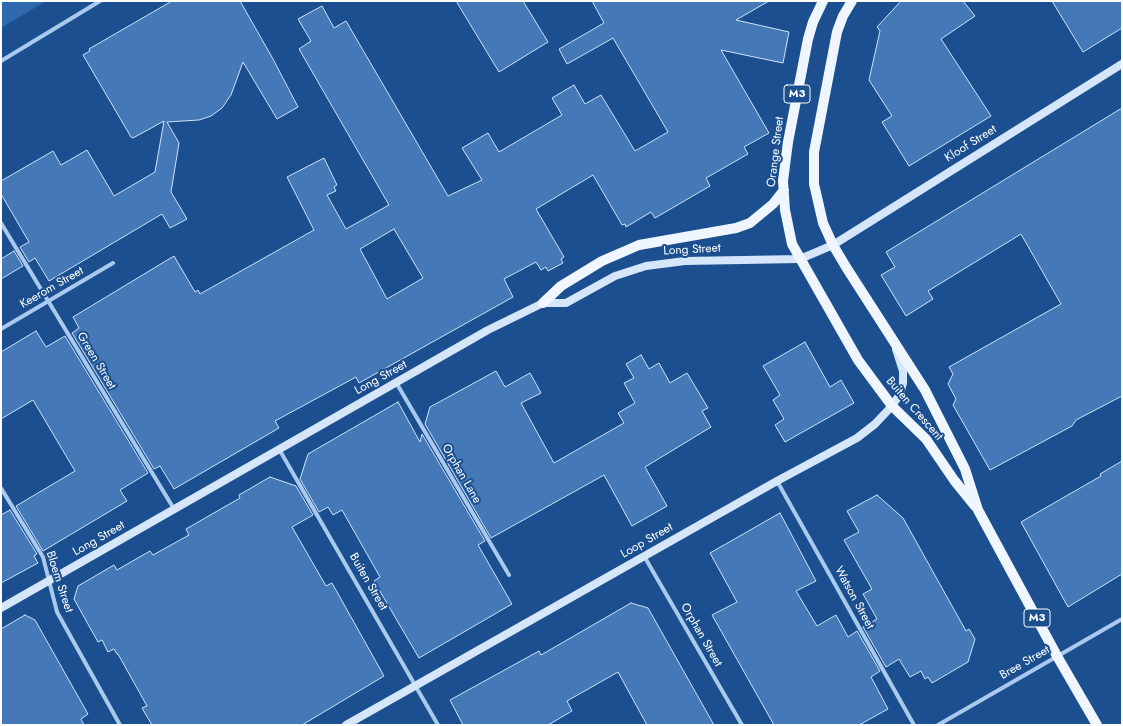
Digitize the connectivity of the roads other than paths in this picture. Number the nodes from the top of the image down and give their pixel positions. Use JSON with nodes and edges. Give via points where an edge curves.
{"nodes":[{"id":1,"x":100,"y":1,"type":"edge"},
{"id":2,"x":823,"y":1,"type":"edge"},
{"id":3,"x":852,"y":1,"type":"edge"},
{"id":4,"x":1,"y":61,"type":"edge"},
{"id":5,"x":1122,"y":64,"type":"edge"},
{"id":6,"x":784,"y":190,"type":"junction"},
{"id":7,"x":1,"y":223,"type":"edge"},
{"id":8,"x":833,"y":245,"type":"junction"},
{"id":9,"x":800,"y":259,"type":"junction"},
{"id":10,"x":113,"y":263,"type":"dead end"},
{"id":11,"x":48,"y":301,"type":"junction"},
{"id":12,"x":543,"y":303,"type":"junction"},
{"id":13,"x":1,"y":329,"type":"edge"},
{"id":14,"x":894,"y":339,"type":"junction"},
{"id":15,"x":397,"y":384,"type":"junction"},
{"id":16,"x":892,"y":406,"type":"junction"},
{"id":17,"x":279,"y":449,"type":"junction"},
{"id":18,"x":777,"y":481,"type":"junction"},
{"id":19,"x":1,"y":488,"type":"edge"},
{"id":20,"x":174,"y":509,"type":"junction"},
{"id":21,"x":978,"y":510,"type":"junction"},
{"id":22,"x":644,"y":556,"type":"junction"},
{"id":23,"x":509,"y":575,"type":"dead end"},
{"id":24,"x":48,"y":582,"type":"junction"},
{"id":25,"x":1,"y":608,"type":"edge"},
{"id":26,"x":1122,"y":619,"type":"edge"},
{"id":27,"x":1057,"y":656,"type":"junction"},
{"id":28,"x":416,"y":685,"type":"junction"},
{"id":29,"x":120,"y":725,"type":"edge"},
{"id":30,"x":346,"y":725,"type":"edge"},
{"id":31,"x":438,"y":725,"type":"edge"},
{"id":32,"x":742,"y":725,"type":"edge"},
{"id":33,"x":914,"y":725,"type":"edge"},
{"id":34,"x":938,"y":725,"type":"edge"},
{"id":35,"x":1097,"y":725,"type":"edge"}],
"edges":[{"from":1,"to":4,"type":"street"},
{"from":2,"to":6,"type":"main road","name":"Orange Street","number":"M3","via":[[808,39],[788,142]]},
{"from":3,"to":8,"type":"main road","number":"M3","via":[[837,32],[814,152],[814,184],[823,223]]},
{"from":5,"to":8,"type":"street","name":"Kloof Street"},
{"from":6,"to":9,"type":"main road","name":"Orange Street","number":"M3","via":[[788,230]]},
{"from":6,"to":12,"type":"main road","via":[[773,204],[750,223],[736,228],[639,245],[602,261],[561,286]]},
{"from":7,"to":11,"type":"street","name":"Green Street"},
{"from":8,"to":9,"type":"street","name":"Kloof Street"},
{"from":8,"to":14,"type":"main road","name":"Buiten Crescent","number":"M3"},
{"from":9,"to":12,"type":"street","name":"Long Street","via":[[685,261],[646,266],[615,276],[566,303]]},
{"from":9,"to":16,"type":"main road","name":"Buiten Crescent","number":"M3","via":[[858,360]]},
{"from":10,"to":11,"type":"street","name":"Keerom Street"},
{"from":11,"to":13,"type":"street","name":"Keerom Street"},
{"from":11,"to":20,"type":"street","name":"Green Street"},
{"from":12,"to":15,"type":"street","name":"Long Street","via":[[488,330]]},
{"from":14,"to":16,"type":"street","name":"Loop Street","via":[[903,371],[903,384]]},
{"from":14,"to":21,"type":"main road","name":"Buiten Crescent","number":"M3","via":[[926,390],[961,462]]},
{"from":15,"to":17,"type":"street","name":"Long Street"},
{"from":15,"to":23,"type":"street","name":"Orphan Lane"},
{"from":16,"to":18,"type":"street","name":"Loop Street","via":[[857,438]]},
{"from":16,"to":21,"type":"main road","name":"Buiten Crescent","number":"M3","via":[[926,439]]},
{"from":17,"to":20,"type":"street","name":"Long Street"},
{"from":17,"to":28,"type":"street","name":"Buiten Street"},
{"from":18,"to":22,"type":"street","name":"Loop Street"},
{"from":18,"to":33,"type":"street","name":"Watson Street"},
{"from":19,"to":24,"type":"street","name":"Bloem Street","via":[[43,557]]},
{"from":20,"to":24,"type":"street","name":"Long Street"},
{"from":21,"to":27,"type":"main road","name":"Buiten Crescent","number":"M3"},
{"from":22,"to":28,"type":"street","name":"Loop Street"},
{"from":22,"to":32,"type":"street","name":"Orphan Street"},
{"from":24,"to":25,"type":"street","name":"Long Street"},
{"from":24,"to":29,"type":"street","name":"Bloem Street","via":[[57,612]]},
{"from":26,"to":27,"type":"street","name":"Bree Street"},
{"from":27,"to":34,"type":"street","name":"Bree Street"},
{"from":27,"to":35,"type":"main road","name":"Buiten Crescent","number":"M3"},
{"from":28,"to":30,"type":"street","name":"Loop Street"},
{"from":28,"to":31,"type":"street","name":"Buiten Street"}]}
